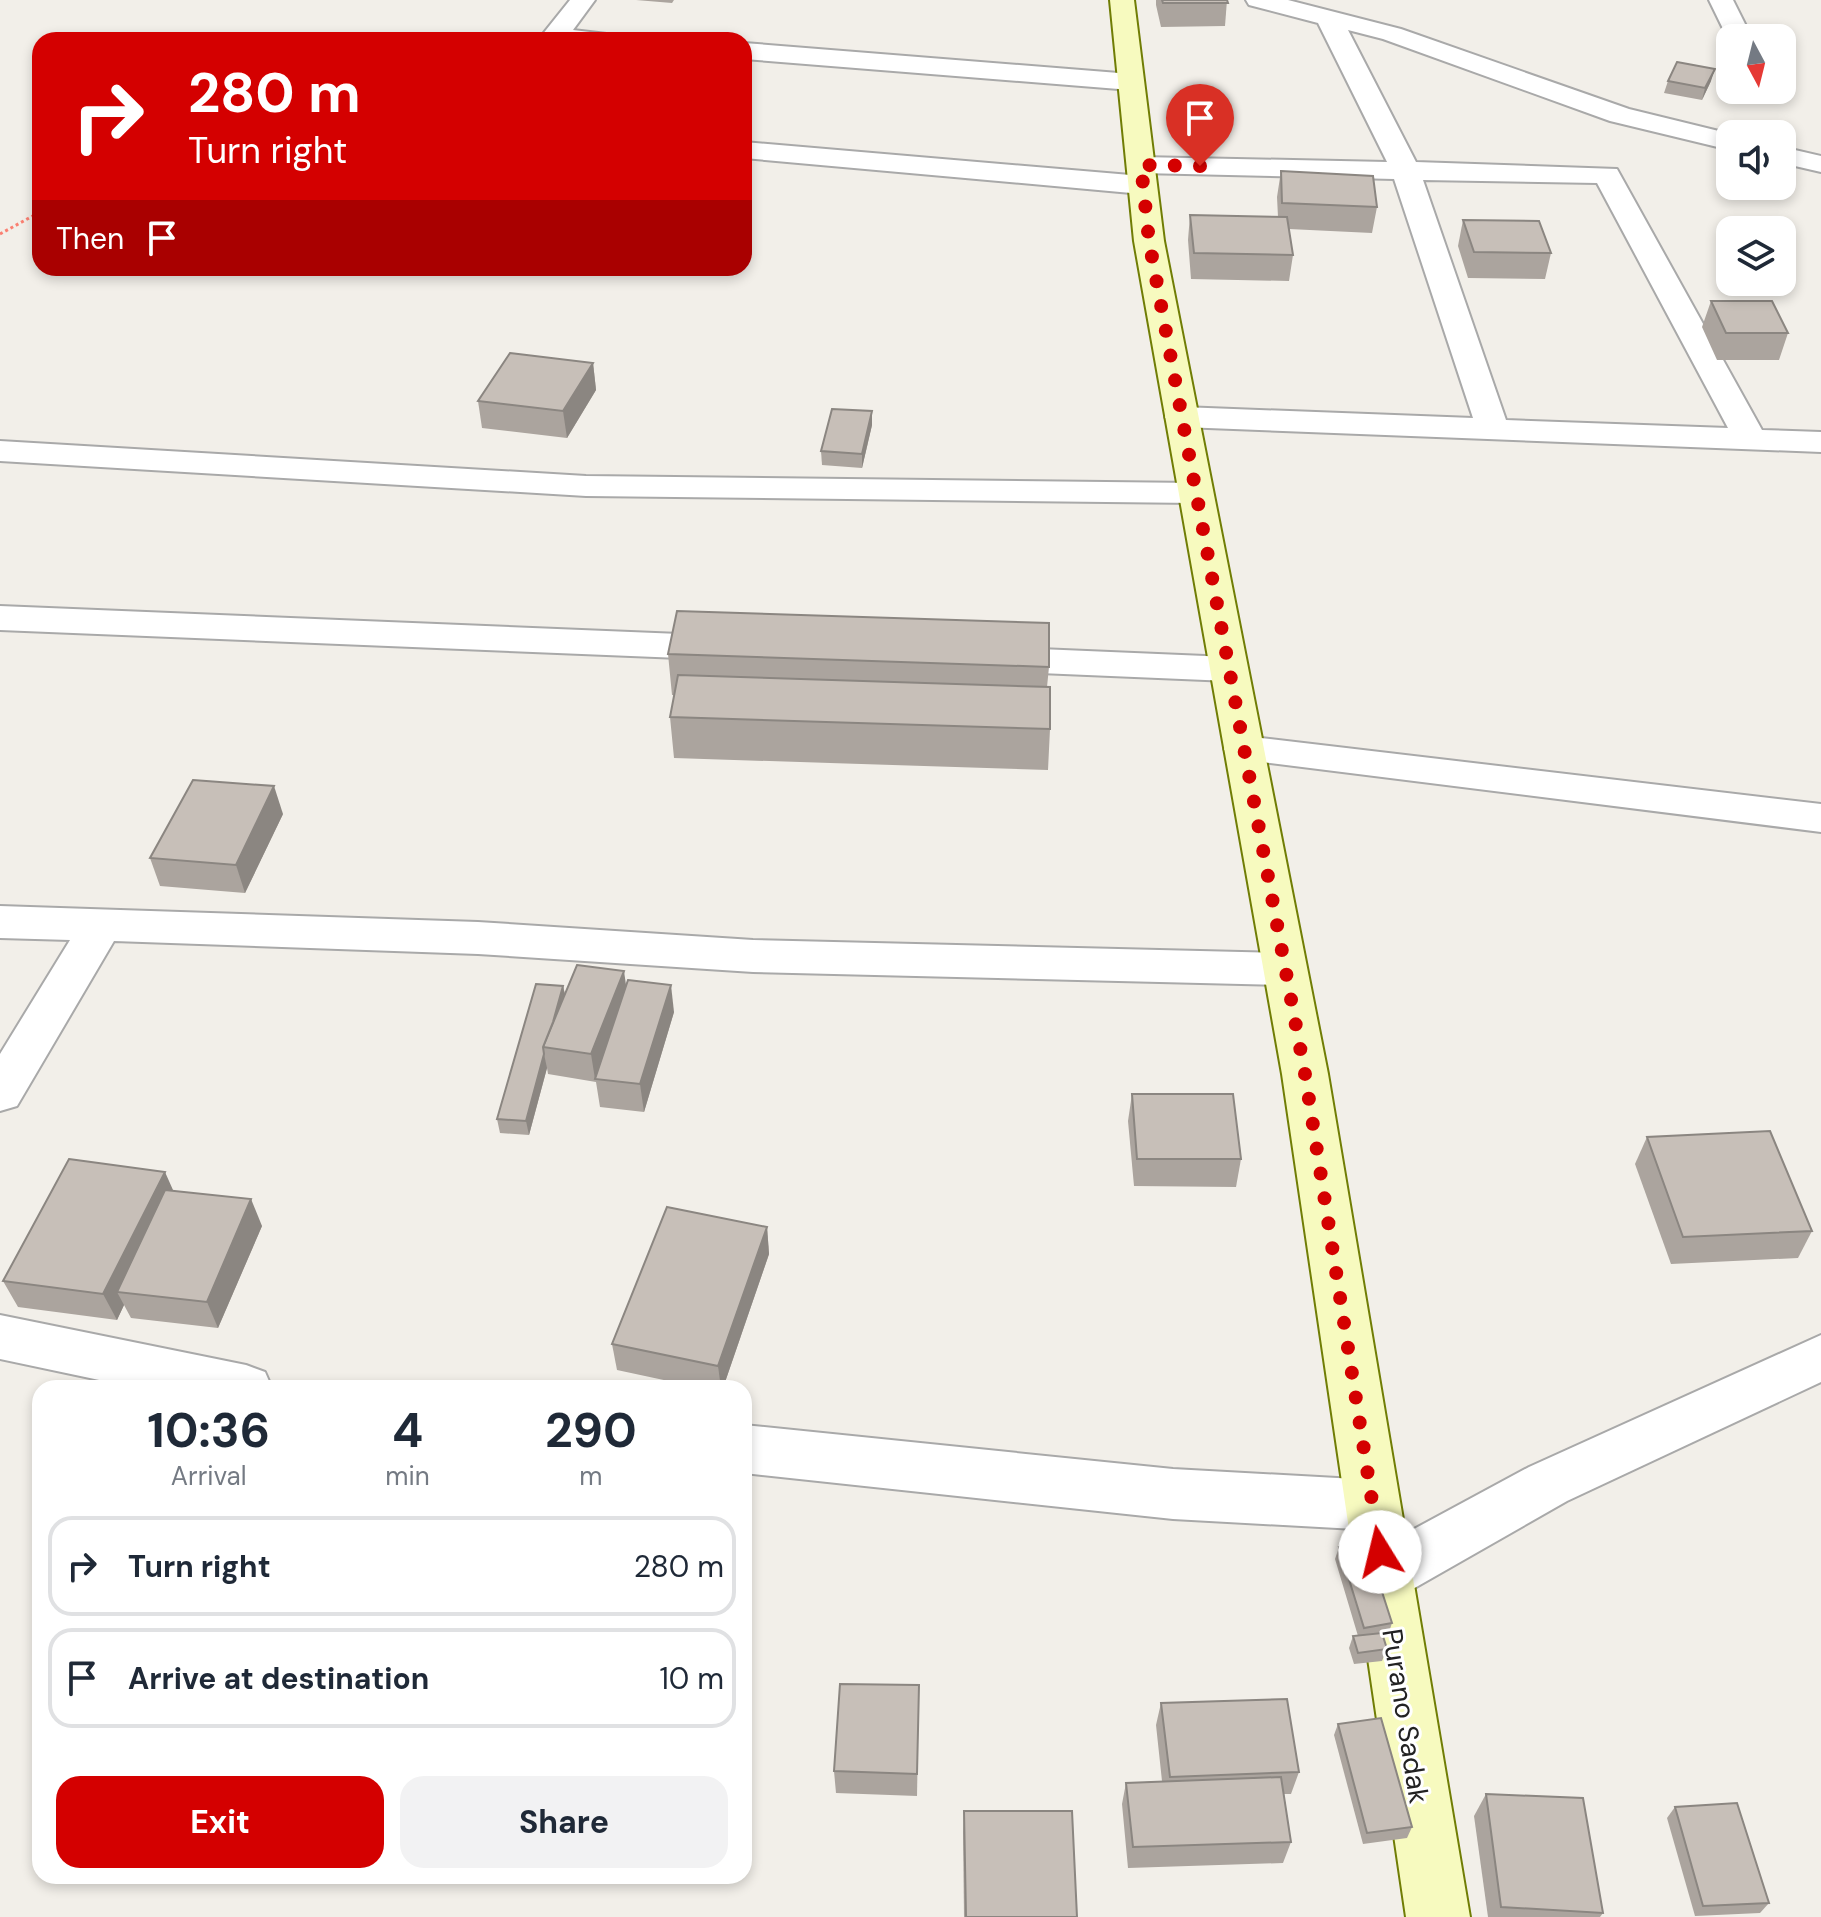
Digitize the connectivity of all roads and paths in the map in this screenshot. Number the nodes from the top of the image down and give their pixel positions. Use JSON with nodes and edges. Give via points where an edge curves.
{"nodes":[{"id":1,"x":583,"y":0,"type":"edge"},
{"id":2,"x":1122,"y":0,"type":"edge"},
{"id":3,"x":1258,"y":0,"type":"edge"},
{"id":4,"x":1721,"y":0,"type":"edge"},
{"id":5,"x":1329,"y":19,"type":"junction"},
{"id":6,"x":1732,"y":24,"type":"edge"},
{"id":7,"x":557,"y":32,"type":"edge"},
{"id":8,"x":752,"y":52,"type":"edge"},
{"id":9,"x":1131,"y":82,"type":"junction"},
{"id":10,"x":1716,"y":139,"type":"edge"},
{"id":11,"x":752,"y":151,"type":"edge"},
{"id":12,"x":1796,"y":158,"type":"edge"},
{"id":13,"x":1821,"y":164,"type":"edge"},
{"id":14,"x":1406,"y":171,"type":"junction"},
{"id":15,"x":1142,"y":175,"type":"junction"},
{"id":16,"x":32,"y":216,"type":"edge"},
{"id":17,"x":0,"y":234,"type":"edge"},
{"id":18,"x":1182,"y":417,"type":"junction"},
{"id":19,"x":1493,"y":429,"type":"junction"},
{"id":20,"x":1751,"y":440,"type":"junction"},
{"id":21,"x":1821,"y":442,"type":"edge"},
{"id":22,"x":0,"y":451,"type":"edge"},
{"id":23,"x":1196,"y":493,"type":"junction"},
{"id":24,"x":0,"y":618,"type":"edge"},
{"id":25,"x":766,"y":650,"type":"edge"},
{"id":26,"x":957,"y":658,"type":"edge"},
{"id":27,"x":1229,"y":669,"type":"junction"},
{"id":28,"x":1244,"y":749,"type":"junction"},
{"id":29,"x":1821,"y":818,"type":"edge"},
{"id":30,"x":0,"y":922,"type":"edge"},
{"id":31,"x":101,"y":926,"type":"junction"},
{"id":32,"x":1285,"y":969,"type":"junction"},
{"id":33,"x":0,"y":1093,"type":"edge"},
{"id":34,"x":0,"y":1337,"type":"edge"},
{"id":35,"x":1821,"y":1357,"type":"edge"},
{"id":36,"x":207,"y":1380,"type":"edge"},
{"id":37,"x":752,"y":1450,"type":"edge"},
{"id":38,"x":1373,"y":1505,"type":"junction"},
{"id":39,"x":1384,"y":1575,"type":"junction"},
{"id":40,"x":1438,"y":1917,"type":"edge"}],
"edges":[{"from":1,"to":7,"type":"street"},
{"from":2,"to":9,"type":"main road","name":"Purano Sadak"},
{"from":3,"to":5,"type":"street"},
{"from":4,"to":6,"type":"street"},
{"from":5,"to":10,"type":"street","via":[[1393,23],[1620,115]]},
{"from":5,"to":14,"type":"street"},
{"from":8,"to":9,"type":"street"},
{"from":9,"to":15,"type":"main road","name":"Purano Sadak"},
{"from":11,"to":15,"type":"street"},
{"from":12,"to":13,"type":"street"},
{"from":14,"to":15,"type":"street"},
{"from":14,"to":19,"type":"street"},
{"from":14,"to":20,"type":"street","via":[[1607,175]]},
{"from":15,"to":18,"type":"main road","name":"Purano Sadak"},
{"from":16,"to":17,"type":"path"},
{"from":18,"to":19,"type":"street"},
{"from":18,"to":23,"type":"main road","name":"Purano Sadak"},
{"from":19,"to":20,"type":"street"},
{"from":20,"to":21,"type":"street"},
{"from":22,"to":23,"type":"street","via":[[586,486]]},
{"from":23,"to":27,"type":"main road","name":"Purano Sadak"},
{"from":24,"to":25,"type":"street"},
{"from":26,"to":27,"type":"street"},
{"from":27,"to":28,"type":"main road","name":"Purano Sadak"},
{"from":28,"to":29,"type":"street"},
{"from":28,"to":32,"type":"main road","name":"Purano Sadak"},
{"from":30,"to":31,"type":"street"},
{"from":31,"to":32,"type":"street","via":[[478,938],[753,956]]},
{"from":31,"to":33,"type":"street"},
{"from":32,"to":38,"type":"main road","name":"Purano Sadak"},
{"from":34,"to":36,"type":"street"},
{"from":35,"to":39,"type":"street","via":[[1548,1484]]},
{"from":37,"to":38,"type":"street","via":[[1173,1494]]},
{"from":38,"to":39,"type":"main road","name":"Purano Sadak"},
{"from":39,"to":40,"type":"main road","name":"Purano Sadak"}]}
